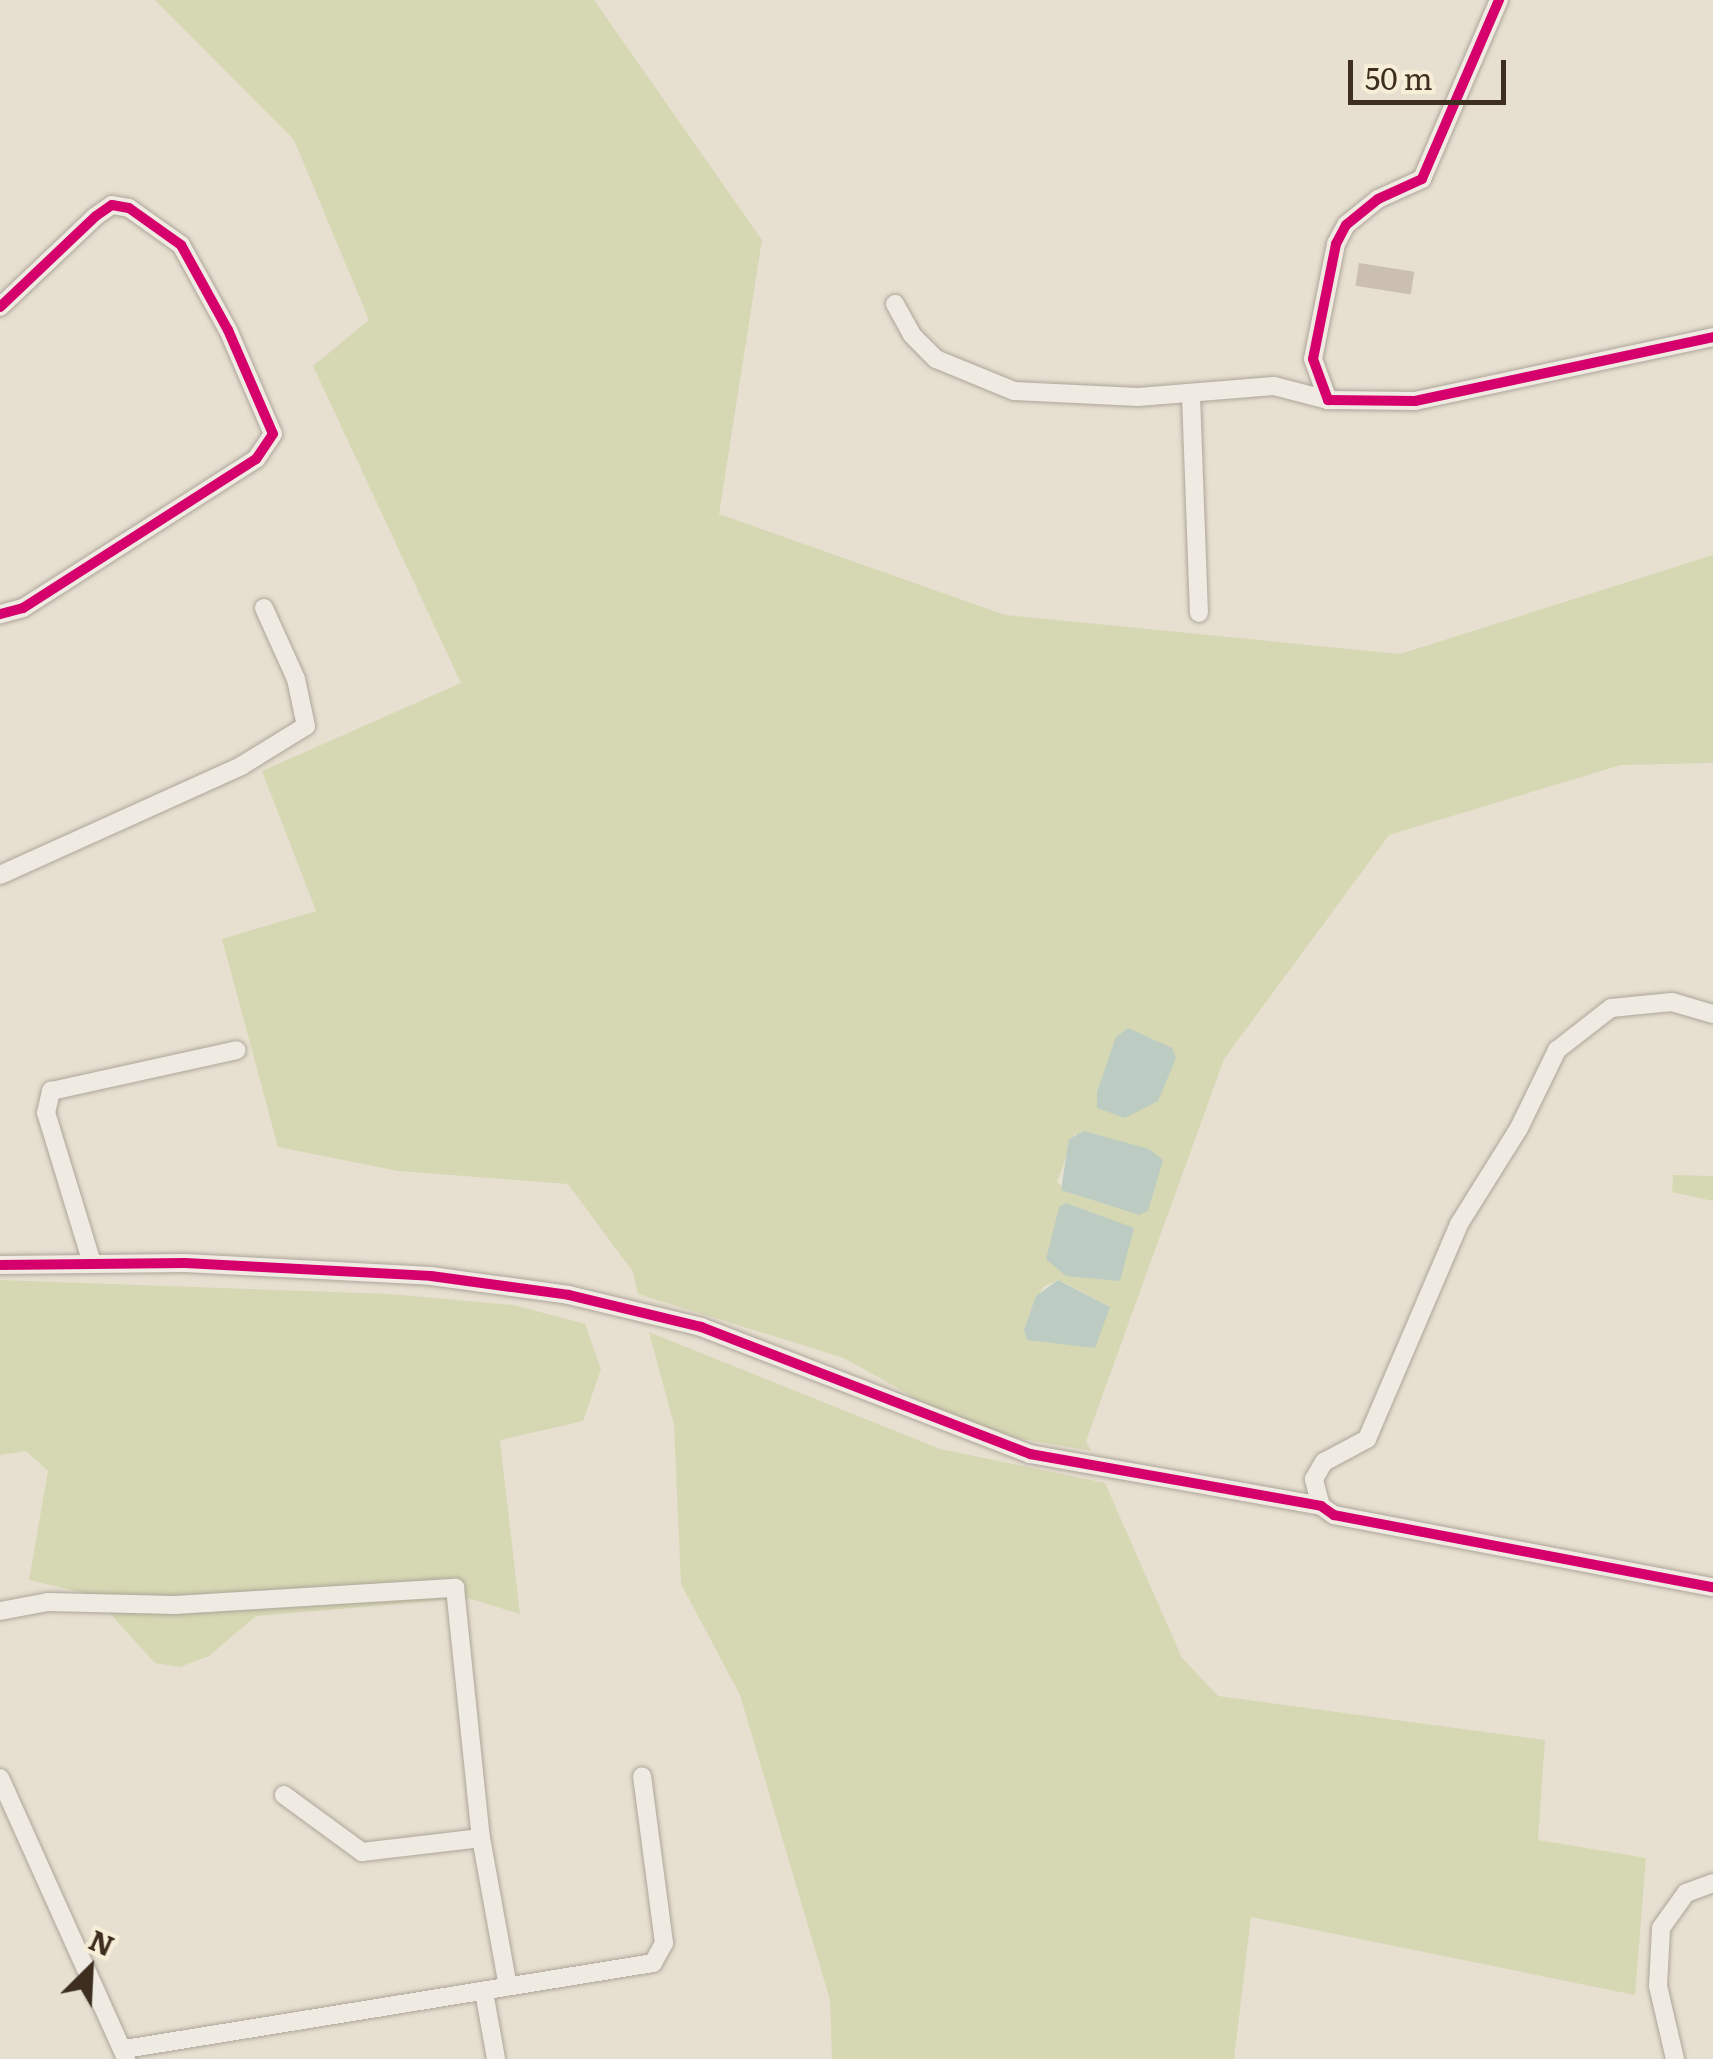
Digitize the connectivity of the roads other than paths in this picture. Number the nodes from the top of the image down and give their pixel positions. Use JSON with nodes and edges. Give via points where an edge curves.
{"nodes":[{"id":1,"x":1499,"y":0,"type":"edge"},
{"id":2,"x":895,"y":304,"type":"dead end"},
{"id":3,"x":0,"y":306,"type":"edge"},
{"id":4,"x":1713,"y":337,"type":"edge"},
{"id":5,"x":1191,"y":396,"type":"junction"},
{"id":6,"x":1328,"y":400,"type":"junction"},
{"id":7,"x":264,"y":608,"type":"dead end"},
{"id":8,"x":1199,"y":613,"type":"dead end"},
{"id":9,"x":0,"y":614,"type":"edge"},
{"id":10,"x":0,"y":875,"type":"edge"},
{"id":11,"x":1713,"y":1014,"type":"edge"},
{"id":12,"x":238,"y":1050,"type":"dead end"},
{"id":13,"x":92,"y":1263,"type":"junction"},
{"id":14,"x":0,"y":1266,"type":"edge"},
{"id":15,"x":1321,"y":1506,"type":"junction"},
{"id":16,"x":1713,"y":1588,"type":"edge"},
{"id":17,"x":0,"y":1611,"type":"edge"},
{"id":18,"x":642,"y":1776,"type":"dead end"},
{"id":19,"x":0,"y":1778,"type":"edge"},
{"id":20,"x":284,"y":1796,"type":"dead end"},
{"id":21,"x":481,"y":1838,"type":"junction"},
{"id":22,"x":1713,"y":1883,"type":"edge"},
{"id":23,"x":508,"y":1986,"type":"junction"},
{"id":24,"x":484,"y":1992,"type":"junction"},
{"id":25,"x":125,"y":2054,"type":"edge"},
{"id":26,"x":496,"y":2059,"type":"edge"},
{"id":27,"x":1675,"y":2059,"type":"edge"}],
"edges":[{"from":1,"to":6,"type":"street","via":[[1422,179],[1378,199],[1346,225],[1336,244],[1313,359]]},
{"from":2,"to":5,"type":"street","via":[[924,347],[970,378],[1033,393]]},
{"from":3,"to":9,"type":"street","via":[[96,216],[112,205],[129,208],[181,245],[228,330],[272,434],[256,459],[23,608]]},
{"from":4,"to":6,"type":"street","via":[[1416,401]]},
{"from":5,"to":6,"type":"street","via":[[1274,386]]},
{"from":5,"to":8,"type":"street"},
{"from":7,"to":10,"type":"street","via":[[296,679],[306,726],[241,766]]},
{"from":11,"to":15,"type":"street","via":[[1672,1002],[1610,1008],[1557,1050],[1519,1128],[1459,1224],[1367,1439],[1324,1462],[1314,1479]]},
{"from":12,"to":13,"type":"street","via":[[51,1090],[46,1113]]},
{"from":13,"to":14,"type":"street"},
{"from":13,"to":15,"type":"street","via":[[431,1276],[569,1295],[701,1327],[1030,1454]]},
{"from":15,"to":16,"type":"street","via":[[1334,1516]]},
{"from":17,"to":21,"type":"street","via":[[48,1602],[175,1605],[456,1588]]},
{"from":18,"to":23,"type":"street","via":[[662,1954],[642,1966]]},
{"from":19,"to":25,"type":"street"},
{"from":20,"to":21,"type":"street","via":[[362,1852]]},
{"from":21,"to":23,"type":"street"},
{"from":22,"to":27,"type":"street","via":[[1686,1893],[1661,1928],[1658,1986]]},
{"from":23,"to":24,"type":"street"},
{"from":24,"to":25,"type":"street"},
{"from":24,"to":26,"type":"street"}]}
